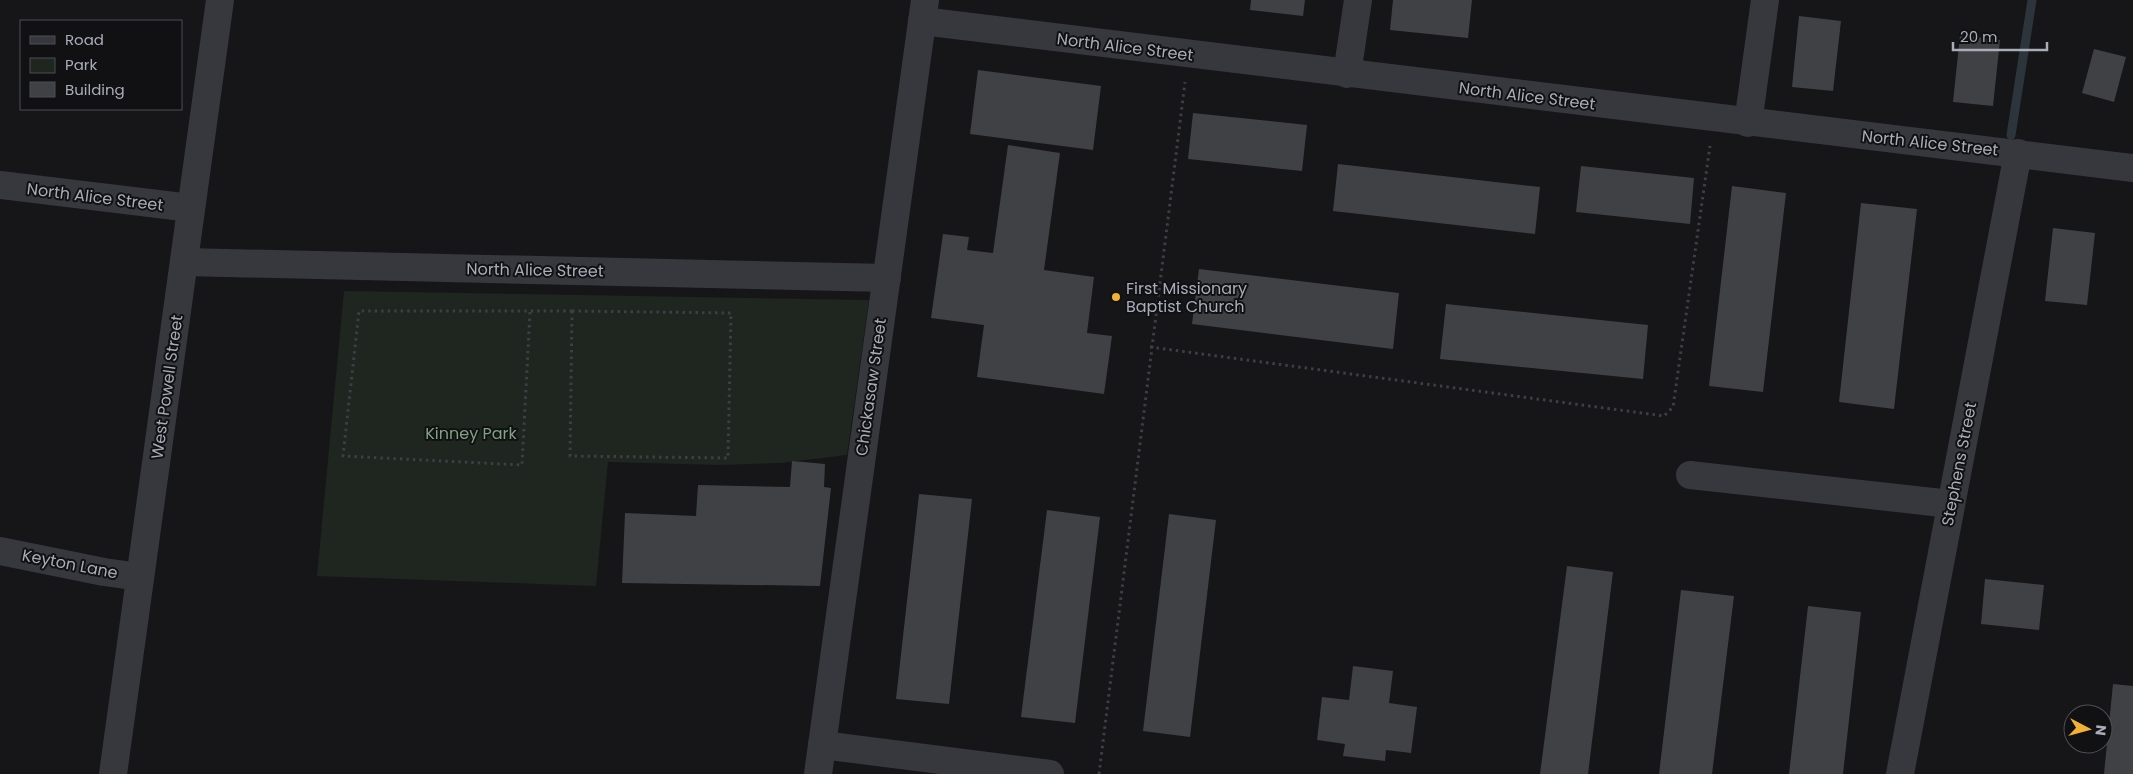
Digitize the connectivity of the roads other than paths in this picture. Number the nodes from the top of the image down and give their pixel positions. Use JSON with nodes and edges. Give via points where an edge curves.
{"nodes":[{"id":1,"x":220,"y":0,"type":"edge"},
{"id":2,"x":1358,"y":0,"type":"edge"},
{"id":3,"x":1765,"y":0,"type":"edge"},
{"id":4,"x":923,"y":11,"type":"edge"},
{"id":5,"x":1347,"y":74,"type":"junction"},
{"id":6,"x":1748,"y":123,"type":"junction"},
{"id":7,"x":2018,"y":153,"type":"junction"},
{"id":8,"x":2133,"y":168,"type":"edge"},
{"id":9,"x":0,"y":185,"type":"edge"},
{"id":10,"x":191,"y":208,"type":"junction"},
{"id":11,"x":184,"y":262,"type":"junction"},
{"id":12,"x":887,"y":278,"type":"junction"},
{"id":13,"x":1690,"y":475,"type":"dead end"},
{"id":14,"x":1951,"y":504,"type":"junction"},
{"id":15,"x":0,"y":551,"type":"edge"},
{"id":16,"x":140,"y":576,"type":"junction"},
{"id":17,"x":822,"y":745,"type":"junction"},
{"id":18,"x":113,"y":774,"type":"edge"},
{"id":19,"x":818,"y":774,"type":"edge"},
{"id":20,"x":1050,"y":774,"type":"edge"},
{"id":21,"x":1900,"y":774,"type":"edge"}],
"edges":[{"from":1,"to":10,"type":"street","name":"West Powell Street"},
{"from":2,"to":5,"type":"street"},
{"from":3,"to":6,"type":"street"},
{"from":4,"to":5,"type":"street","name":"North Alice Street","via":[[1188,54]]},
{"from":4,"to":12,"type":"street","name":"Chickasaw Street"},
{"from":5,"to":6,"type":"street","name":"North Alice Street"},
{"from":6,"to":7,"type":"street","name":"North Alice Street"},
{"from":7,"to":8,"type":"street","name":"North Alice Street"},
{"from":7,"to":14,"type":"street","name":"Stephens Street"},
{"from":9,"to":10,"type":"street","name":"North Alice Street"},
{"from":10,"to":11,"type":"street","name":"West Powell Street"},
{"from":11,"to":12,"type":"street","name":"North Alice Street"},
{"from":11,"to":16,"type":"street","name":"West Powell Street"},
{"from":12,"to":17,"type":"street","name":"Chickasaw Street"},
{"from":13,"to":14,"type":"street"},
{"from":14,"to":21,"type":"street","name":"Stephens Street"},
{"from":15,"to":16,"type":"street","name":"Keyton Lane"},
{"from":16,"to":18,"type":"street","name":"West Powell Street"},
{"from":17,"to":19,"type":"street","name":"Chickasaw Street"},
{"from":17,"to":20,"type":"street"}]}
